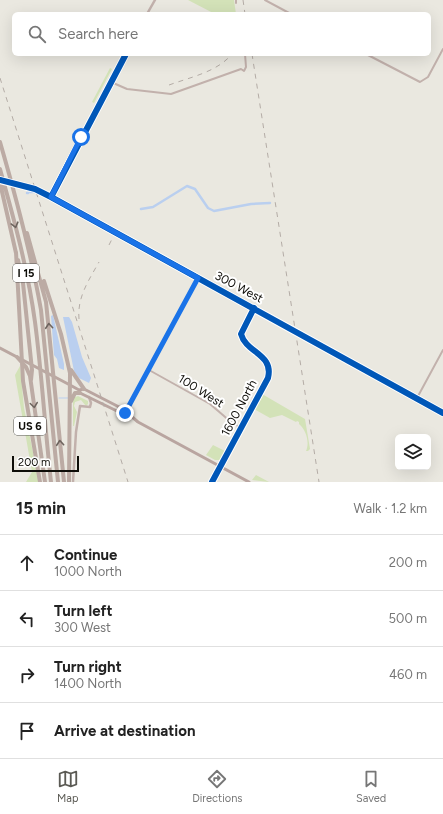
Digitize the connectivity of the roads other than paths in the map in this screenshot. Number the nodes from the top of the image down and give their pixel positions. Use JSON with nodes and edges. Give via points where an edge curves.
{"nodes":[{"id":1,"x":155,"y":0,"type":"edge"},
{"id":2,"x":265,"y":0,"type":"edge"},
{"id":3,"x":148,"y":12,"type":"edge"},
{"id":4,"x":287,"y":12,"type":"edge"},
{"id":5,"x":443,"y":49,"type":"edge"},
{"id":6,"x":125,"y":56,"type":"edge"},
{"id":7,"x":245,"y":56,"type":"edge"},
{"id":8,"x":370,"y":56,"type":"edge"},
{"id":9,"x":111,"y":82,"type":"junction"},
{"id":10,"x":0,"y":142,"type":"edge"},
{"id":11,"x":1,"y":171,"type":"edge"},
{"id":12,"x":0,"y":180,"type":"edge"},
{"id":13,"x":2,"y":186,"type":"edge"},
{"id":14,"x":51,"y":197,"type":"junction"},
{"id":15,"x":23,"y":222,"type":"junction"},
{"id":16,"x":16,"y":252,"type":"junction"},
{"id":17,"x":35,"y":256,"type":"junction"},
{"id":18,"x":198,"y":278,"type":"junction"},
{"id":19,"x":254,"y":308,"type":"junction"},
{"id":20,"x":29,"y":343,"type":"junction"},
{"id":21,"x":0,"y":348,"type":"edge"},
{"id":22,"x":443,"y":350,"type":"edge"},
{"id":23,"x":17,"y":357,"type":"junction"},
{"id":24,"x":31,"y":364,"type":"junction"},
{"id":25,"x":68,"y":364,"type":"junction"},
{"id":26,"x":149,"y":370,"type":"junction"},
{"id":27,"x":30,"y":380,"type":"junction"},
{"id":28,"x":70,"y":385,"type":"junction"},
{"id":29,"x":81,"y":391,"type":"junction"},
{"id":30,"x":88,"y":397,"type":"junction"},
{"id":31,"x":417,"y":398,"type":"junction"},
{"id":32,"x":70,"y":409,"type":"junction"},
{"id":33,"x":443,"y":412,"type":"edge"},
{"id":34,"x":125,"y":413,"type":"junction"},
{"id":35,"x":242,"y":428,"type":"junction"},
{"id":36,"x":220,"y":467,"type":"junction"},
{"id":37,"x":40,"y":482,"type":"edge"},
{"id":38,"x":45,"y":482,"type":"edge"},
{"id":39,"x":51,"y":482,"type":"edge"},
{"id":40,"x":58,"y":482,"type":"edge"},
{"id":41,"x":64,"y":482,"type":"edge"},
{"id":42,"x":69,"y":482,"type":"edge"},
{"id":43,"x":73,"y":482,"type":"edge"},
{"id":44,"x":212,"y":482,"type":"edge"},
{"id":45,"x":249,"y":482,"type":"edge"}],
"edges":[{"from":1,"to":3,"type":"street"},
{"from":2,"to":4,"type":"street"},
{"from":5,"to":8,"type":"street","via":[[428,76],[422,81]]},
{"from":6,"to":9,"type":"street"},
{"from":7,"to":9,"type":"street","via":[[244,71],[241,69],[206,80],[173,94],[127,89]]},
{"from":9,"to":14,"type":"street"},
{"from":10,"to":15,"type":"highway","number":"I 15"},
{"from":11,"to":13,"type":"highway","number":"I 15"},
{"from":12,"to":14,"type":"street","name":"300 West","via":[[32,188]]},
{"from":13,"to":16,"type":"highway","number":"US 6"},
{"from":13,"to":39,"type":"highway","number":"I 15","one_way":true,"via":[[30,291]]},
{"from":14,"to":18,"type":"street","name":"300 West"},
{"from":15,"to":17,"type":"highway","number":"US 6"},
{"from":15,"to":40,"type":"highway","number":"I 15","via":[[37,287]]},
{"from":16,"to":20,"type":"highway","via":[[23,283]]},
{"from":16,"to":37,"type":"highway","number":"US 6","via":[[22,370]]},
{"from":17,"to":25,"type":"highway","via":[[58,323]]},
{"from":41,"to":17,"type":"highway","number":"US 6","one_way":true,"via":[[46,302]]},
{"from":18,"to":19,"type":"street","name":"300 West"},
{"from":18,"to":26,"type":"street"},
{"from":19,"to":31,"type":"street","name":"300 West"},
{"from":19,"to":35,"type":"street","name":"1600 North","via":[[242,330],[242,339],[267,363],[269,374]]},
{"from":20,"to":23,"type":"highway","via":[[26,353]]},
{"from":20,"to":24,"type":"highway"},
{"from":21,"to":23,"type":"main road"},
{"from":22,"to":31,"type":"street"},
{"from":23,"to":24,"type":"main road"},
{"from":23,"to":27,"type":"highway","via":[[27,368]]},
{"from":24,"to":27,"type":"highway"},
{"from":24,"to":28,"type":"main road"},
{"from":25,"to":28,"type":"highway"},
{"from":25,"to":29,"type":"highway"},
{"from":26,"to":34,"type":"street"},
{"from":26,"to":35,"type":"street","name":"100 West","via":[[210,404]]},
{"from":27,"to":38,"type":"highway","one_way":true},
{"from":28,"to":29,"type":"main road"},
{"from":28,"to":32,"type":"highway"},
{"from":29,"to":30,"type":"main road"},
{"from":29,"to":32,"type":"highway","via":[[73,396]]},
{"from":29,"to":34,"type":"main road","via":[[122,409]]},
{"from":30,"to":34,"type":"main road"},
{"from":30,"to":43,"type":"street","via":[[90,406],[80,406],[74,446]]},
{"from":31,"to":33,"type":"street","name":"300 West"},
{"from":32,"to":42,"type":"highway"},
{"from":34,"to":36,"type":"main road"},
{"from":35,"to":36,"type":"street","name":"1600 North"},
{"from":36,"to":44,"type":"street","name":"1600 North"},
{"from":36,"to":45,"type":"main road"}]}
